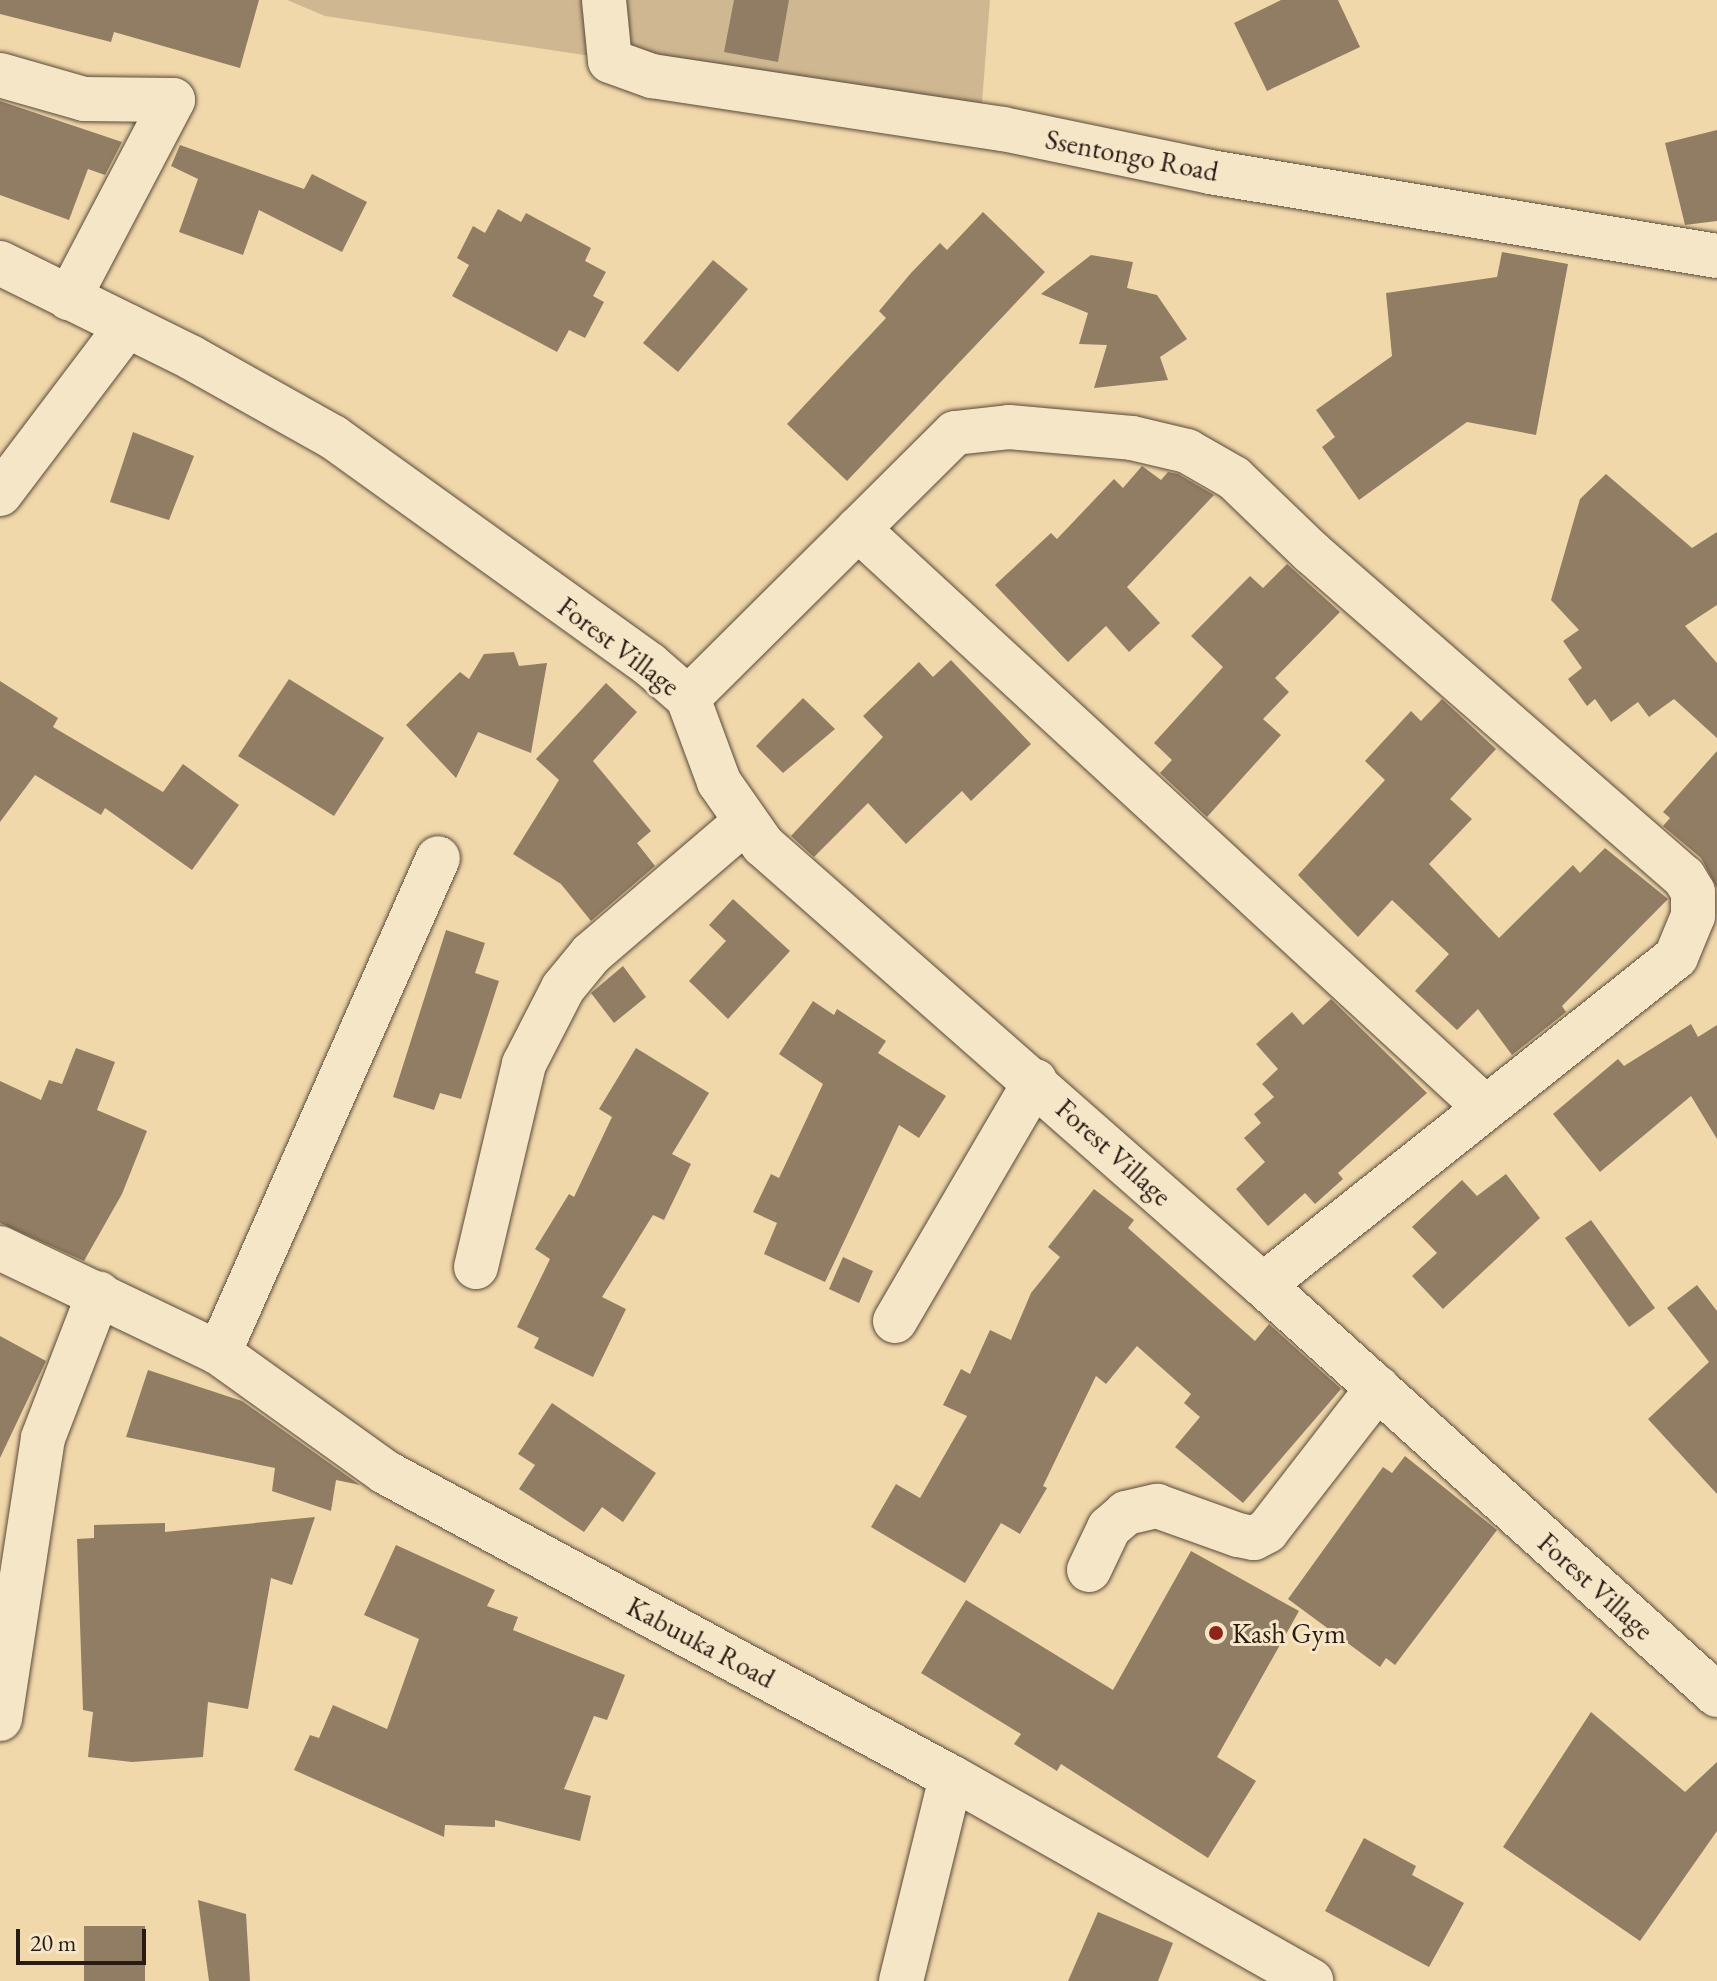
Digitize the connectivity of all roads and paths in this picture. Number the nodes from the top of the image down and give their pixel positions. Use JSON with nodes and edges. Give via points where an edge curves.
{"nodes":[{"id":1,"x":604,"y":0,"type":"edge"},
{"id":2,"x":0,"y":75,"type":"edge"},
{"id":3,"x":1717,"y":256,"type":"edge"},
{"id":4,"x":0,"y":263,"type":"edge"},
{"id":5,"x":69,"y":298,"type":"junction"},
{"id":6,"x":127,"y":326,"type":"junction"},
{"id":7,"x":0,"y":494,"type":"edge"},
{"id":8,"x":858,"y":529,"type":"junction"},
{"id":9,"x":688,"y":698,"type":"junction"},
{"id":10,"x":744,"y":823,"type":"junction"},
{"id":11,"x":438,"y":858,"type":"dead end"},
{"id":12,"x":1702,"y":932,"type":"edge"},
{"id":13,"x":1035,"y":1081,"type":"junction"},
{"id":14,"x":1486,"y":1108,"type":"junction"},
{"id":15,"x":0,"y":1248,"type":"edge"},
{"id":16,"x":476,"y":1267,"type":"dead end"},
{"id":17,"x":1263,"y":1285,"type":"junction"},
{"id":18,"x":99,"y":1293,"type":"junction"},
{"id":19,"x":895,"y":1321,"type":"dead end"},
{"id":20,"x":219,"y":1353,"type":"junction"},
{"id":21,"x":1378,"y":1388,"type":"junction"},
{"id":22,"x":14,"y":1531,"type":"edge"},
{"id":23,"x":1089,"y":1570,"type":"dead end"},
{"id":24,"x":1717,"y":1695,"type":"edge"},
{"id":25,"x":0,"y":1719,"type":"edge"},
{"id":26,"x":951,"y":1777,"type":"junction"},
{"id":27,"x":901,"y":1981,"type":"edge"},
{"id":28,"x":1311,"y":1981,"type":"edge"}],
"edges":[{"from":1,"to":3,"type":"street","name":"Ssentongo Road","via":[[610,61],[652,76],[1003,129],[1225,175]]},
{"from":2,"to":5,"type":"street","via":[[84,99],[173,100]]},
{"from":4,"to":5,"type":"street","name":"Forest Village"},
{"from":5,"to":6,"type":"street","name":"Forest Village"},
{"from":6,"to":7,"type":"street"},
{"from":6,"to":9,"type":"street","name":"Forest Village","via":[[333,437],[616,637]]},
{"from":8,"to":9,"type":"street"},
{"from":8,"to":12,"type":"street","via":[[955,433],[1009,427],[1071,431],[1187,451],[1234,478],[1311,552],[1684,877]]},
{"from":8,"to":14,"type":"street"},
{"from":9,"to":10,"type":"street","name":"Forest Village","via":[[719,782]]},
{"from":10,"to":13,"type":"street","name":"Forest Village","via":[[817,894]]},
{"from":10,"to":16,"type":"street","via":[[591,954],[563,988],[524,1064]]},
{"from":11,"to":20,"type":"street"},
{"from":12,"to":14,"type":"street"},
{"from":13,"to":17,"type":"street","name":"Forest Village"},
{"from":13,"to":19,"type":"street"},
{"from":14,"to":17,"type":"street"},
{"from":15,"to":18,"type":"street","name":"Kabuuka Road"},
{"from":17,"to":21,"type":"street","name":"Forest Village"},
{"from":18,"to":20,"type":"street","name":"Kabuuka Road"},
{"from":18,"to":22,"type":"street"},
{"from":20,"to":26,"type":"street","name":"Kabuuka Road","via":[[385,1472]]},
{"from":21,"to":23,"type":"street","via":[[1267,1531],[1254,1538],[1238,1535],[1157,1506],[1126,1513],[1109,1528]]},
{"from":21,"to":24,"type":"street","name":"Forest Village"},
{"from":22,"to":25,"type":"street"},
{"from":26,"to":27,"type":"street"},
{"from":26,"to":28,"type":"street","name":"Kabuuka Road"}]}
